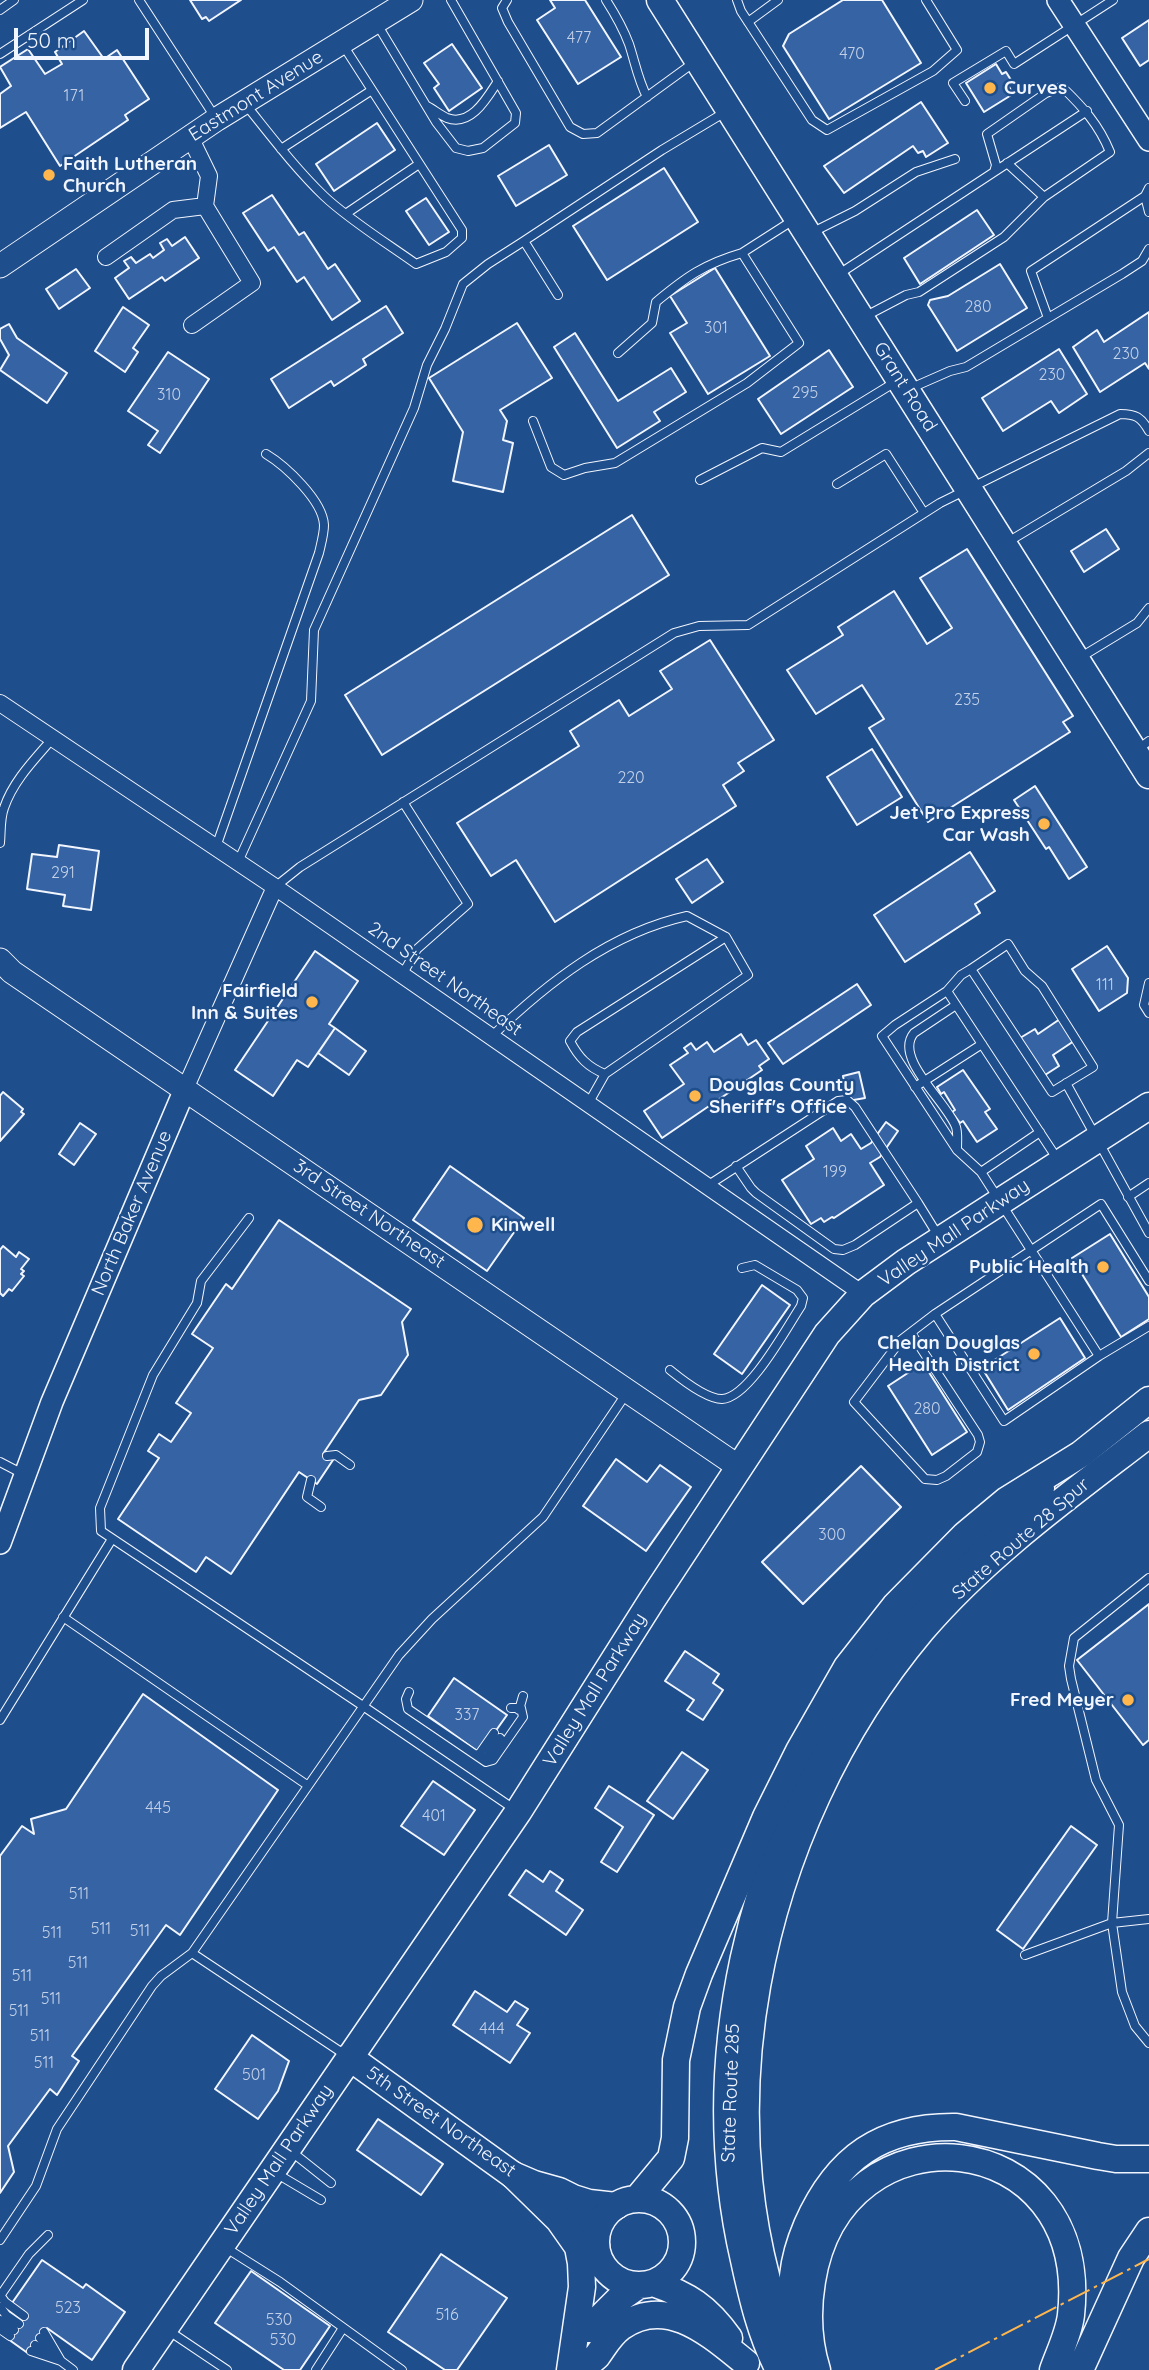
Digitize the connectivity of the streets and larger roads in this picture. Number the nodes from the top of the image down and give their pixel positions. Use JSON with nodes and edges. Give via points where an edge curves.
{"nodes":[{"id":1,"x":411,"y":0,"type":"edge"},
{"id":2,"x":660,"y":0,"type":"edge"},
{"id":3,"x":1058,"y":0,"type":"edge"},
{"id":4,"x":190,"y":137,"type":"junction"},
{"id":5,"x":1149,"y":140,"type":"edge"},
{"id":6,"x":205,"y":206,"type":"junction"},
{"id":7,"x":106,"y":257,"type":"dead end"},
{"id":8,"x":0,"y":266,"type":"edge"},
{"id":9,"x":192,"y":325,"type":"dead end"},
{"id":10,"x":0,"y":703,"type":"edge"},
{"id":11,"x":1142,"y":746,"type":"edge"},
{"id":12,"x":1149,"y":775,"type":"edge"},
{"id":13,"x":275,"y":887,"type":"junction"},
{"id":14,"x":0,"y":960,"type":"edge"},
{"id":15,"x":185,"y":1089,"type":"junction"},
{"id":16,"x":1149,"y":1106,"type":"edge"},
{"id":17,"x":863,"y":1294,"type":"junction"},
{"id":18,"x":1149,"y":1400,"type":"edge"},
{"id":19,"x":1149,"y":1434,"type":"edge"},
{"id":20,"x":1081,"y":1454,"type":"junction"},
{"id":21,"x":739,"y":1467,"type":"junction"},
{"id":22,"x":0,"y":1543,"type":"edge"},
{"id":23,"x":780,"y":1867,"type":"junction"},
{"id":24,"x":349,"y":2057,"type":"junction"},
{"id":25,"x":1149,"y":2159,"type":"edge"},
{"id":26,"x":524,"y":2180,"type":"junction"},
{"id":27,"x":626,"y":2202,"type":"junction"},
{"id":28,"x":1149,"y":2231,"type":"edge"},
{"id":29,"x":599,"y":2253,"type":"junction"},
{"id":30,"x":646,"y":2284,"type":"junction"},
{"id":31,"x":589,"y":2329,"type":"junction"},
{"id":32,"x":750,"y":2366,"type":"edge"},
{"id":33,"x":139,"y":2369,"type":"edge"},
{"id":34,"x":572,"y":2370,"type":"edge"},
{"id":35,"x":580,"y":2370,"type":"edge"},
{"id":36,"x":779,"y":2370,"type":"edge"},
{"id":37,"x":799,"y":2370,"type":"edge"},
{"id":38,"x":811,"y":2370,"type":"edge"},
{"id":39,"x":817,"y":2370,"type":"edge"},
{"id":40,"x":1054,"y":2370,"type":"edge"},
{"id":41,"x":1080,"y":2370,"type":"edge"}],
"edges":[{"from":1,"to":4,"type":"main road","name":"Eastmont Avenue"},
{"from":2,"to":11,"type":"main road","name":"Grant Road","via":[[1077,660]]},
{"from":3,"to":5,"type":"street"},
{"from":4,"to":6,"type":"street","via":[[209,176]]},
{"from":4,"to":8,"type":"main road","name":"Eastmont Avenue"},
{"from":6,"to":7,"type":"street","via":[[173,211]]},
{"from":6,"to":9,"type":"street","via":[[252,283]]},
{"from":10,"to":13,"type":"street","name":"2nd Street Northeast"},
{"from":11,"to":12,"type":"main road","name":"Grant Road"},
{"from":13,"to":15,"type":"street","name":"North Baker Avenue"},
{"from":13,"to":17,"type":"street","name":"2nd Street Northeast"},
{"from":14,"to":15,"type":"main road","name":"3rd Street Northeast"},
{"from":15,"to":21,"type":"main road","name":"3rd Street Northeast"},
{"from":15,"to":22,"type":"street","name":"North Baker Avenue","via":[[66,1367]]},
{"from":16,"to":17,"type":"main road","name":"Valley Mall Parkway"},
{"from":17,"to":21,"type":"main road","name":"Valley Mall Parkway","via":[[827,1334]]},
{"from":18,"to":20,"type":"main road"},
{"from":19,"to":23,"type":"main road","name":"State Route 28 Spur","via":[[985,1564],[914,1639],[846,1742]]},
{"from":20,"to":23,"type":"main road","name":"State Route 28 Spur","via":[[975,1545],[930,1591],[862,1679],[795,1802]]},
{"from":20,"to":27,"type":"main road","via":[[1007,1500],[947,1552],[886,1616],[847,1667],[799,1751],[759,1835],[687,2007],[676,2060],[676,2138],[670,2158]]},
{"from":21,"to":24,"type":"main road","name":"Valley Mall Parkway","via":[[517,1812]]},
{"from":23,"to":36,"type":"main road","name":"State Route 285","via":[[752,1920],[737,1986],[726,2140],[732,2202],[752,2297]]},
{"from":23,"to":37,"type":"main road","name":"State Route 285","via":[[750,2031],[745,2124],[758,2239],[778,2316]]},
{"from":24,"to":26,"type":"main road","name":"5th Street Northeast"},
{"from":24,"to":33,"type":"main road","name":"Valley Mall Parkway"},
{"from":25,"to":38,"type":"main road","via":[[1107,2157],[957,2127],[905,2131],[864,2150],[825,2189],[796,2254],[793,2314]]},
{"from":26,"to":27,"type":"main road","name":"5th Street Northeast","via":[[589,2203]]},
{"from":26,"to":29,"type":"main road","name":"5th Street Northeast","via":[[583,2227]]},
{"from":26,"to":34,"type":"main road","via":[[578,2248],[582,2287]]},
{"from":27,"to":29,"type":"main road","via":[[601,2223]]},
{"from":27,"to":30,"type":"main road","via":[[652,2201],[666,2208],[682,2234],[676,2264],[666,2276]]},
{"from":28,"to":41,"type":"main road","via":[[1131,2258]]},
{"from":29,"to":30,"type":"main road","via":[[610,2274],[624,2283]]},
{"from":29,"to":31,"type":"main road"},
{"from":30,"to":31,"type":"main road","via":[[619,2299]]},
{"from":30,"to":32,"type":"main road","via":[[680,2292],[698,2303],[720,2324]]},
{"from":31,"to":34,"type":"main road"},
{"from":32,"to":35,"type":"main road","via":[[706,2331],[672,2315],[650,2315],[622,2326]]},
{"from":39,"to":40,"type":"main road","via":[[809,2302],[827,2231],[845,2205],[877,2176],[934,2157],[981,2161],[1014,2176],[1054,2217],[1069,2252],[1072,2290],[1071,2318]]}]}
